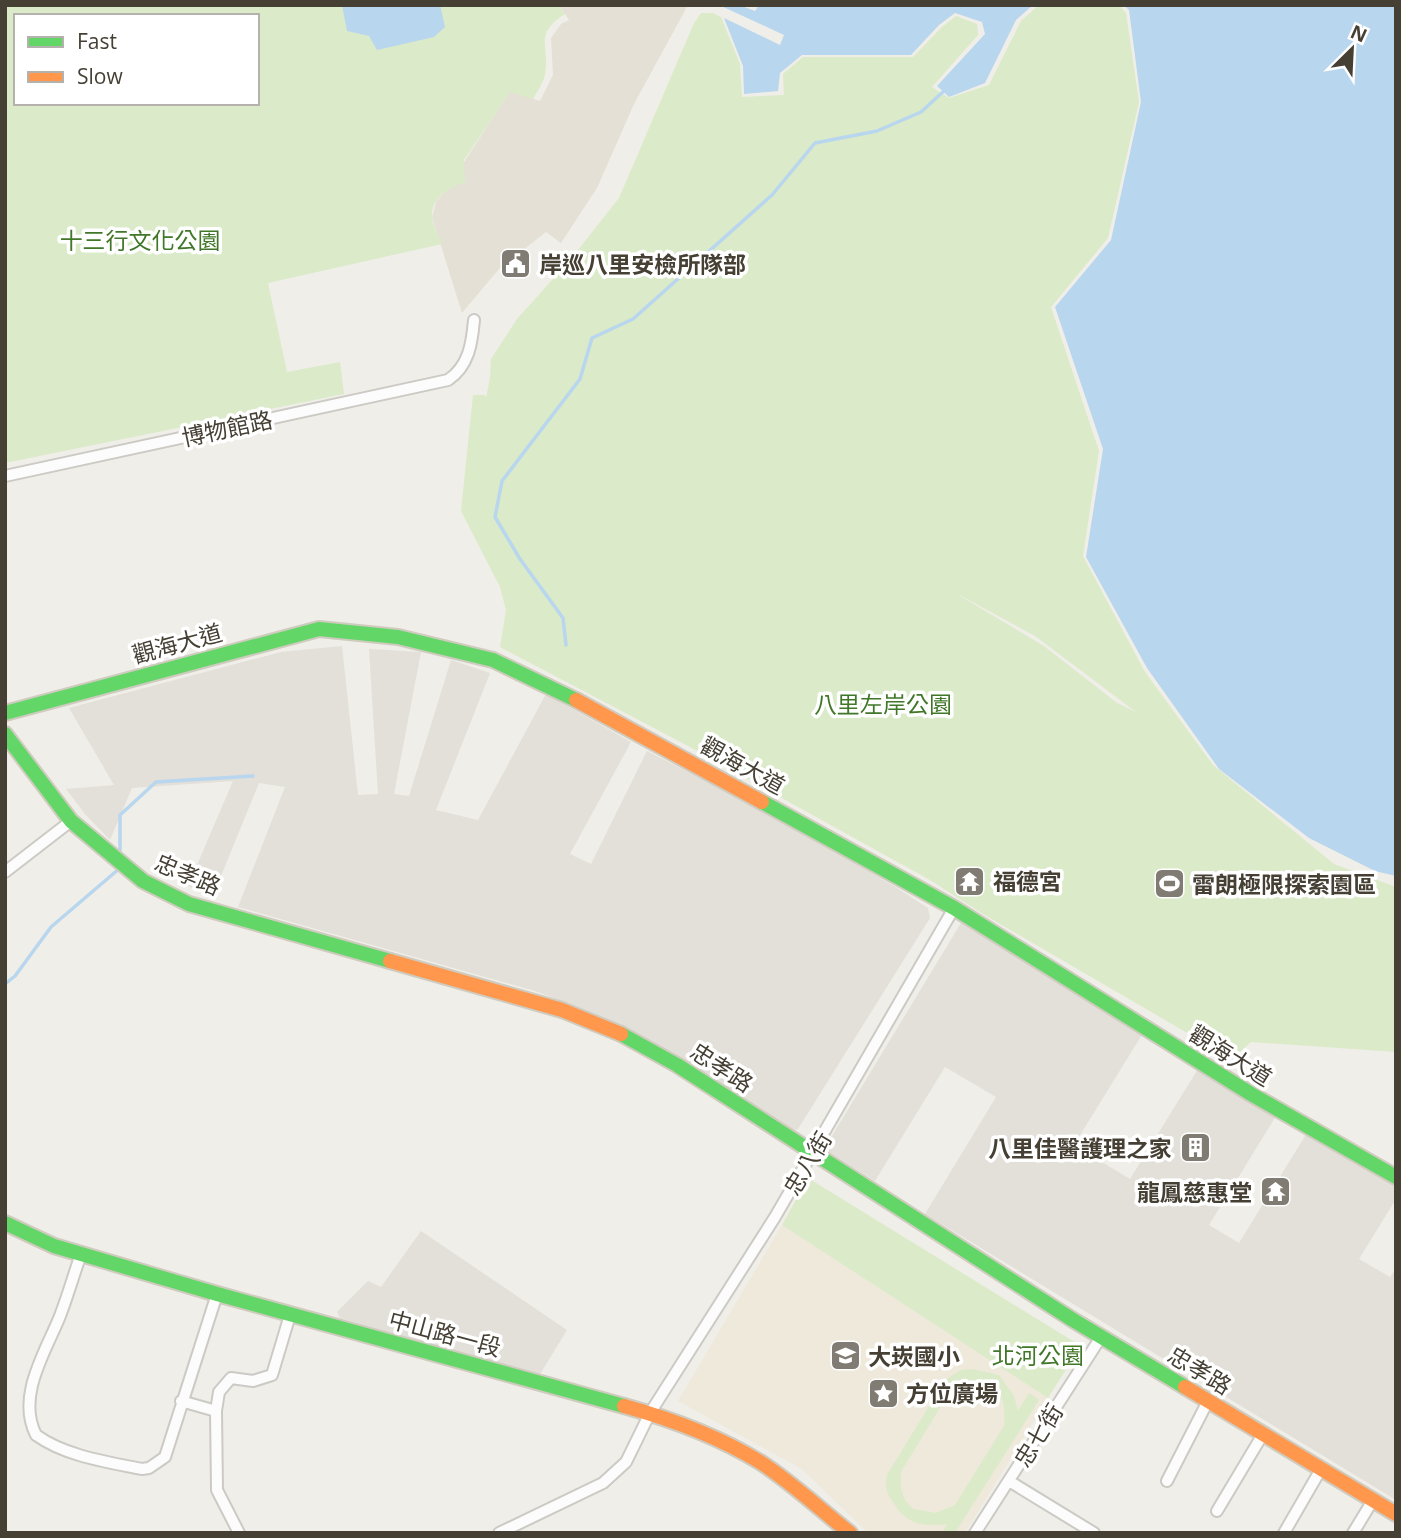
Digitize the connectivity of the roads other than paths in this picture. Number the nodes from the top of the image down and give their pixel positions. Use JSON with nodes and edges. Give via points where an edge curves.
{"nodes":[{"id":1,"x":474,"y":320,"type":"dead end"},
{"id":2,"x":5,"y":476,"type":"edge"},
{"id":3,"x":5,"y":713,"type":"edge"},
{"id":4,"x":5,"y":734,"type":"edge"},
{"id":5,"x":71,"y":821,"type":"junction"},
{"id":6,"x":5,"y":872,"type":"edge"},
{"id":7,"x":954,"y":908,"type":"junction"},
{"id":8,"x":813,"y":1154,"type":"junction"},
{"id":9,"x":1396,"y":1177,"type":"edge"},
{"id":10,"x":5,"y":1223,"type":"edge"},
{"id":11,"x":81,"y":1254,"type":"junction"},
{"id":12,"x":217,"y":1294,"type":"junction"},
{"id":13,"x":290,"y":1315,"type":"junction"},
{"id":14,"x":1101,"y":1337,"type":"junction"},
{"id":15,"x":181,"y":1401,"type":"junction"},
{"id":16,"x":1208,"y":1401,"type":"junction"},
{"id":17,"x":216,"y":1411,"type":"junction"},
{"id":18,"x":650,"y":1413,"type":"junction"},
{"id":19,"x":1263,"y":1434,"type":"junction"},
{"id":20,"x":1321,"y":1469,"type":"junction"},
{"id":21,"x":1009,"y":1481,"type":"junction"},
{"id":22,"x":1167,"y":1481,"type":"dead end"},
{"id":23,"x":1373,"y":1500,"type":"junction"},
{"id":24,"x":1217,"y":1511,"type":"dead end"},
{"id":25,"x":1396,"y":1514,"type":"edge"},
{"id":26,"x":239,"y":1533,"type":"edge"},
{"id":27,"x":499,"y":1533,"type":"edge"},
{"id":28,"x":850,"y":1533,"type":"edge"},
{"id":29,"x":975,"y":1533,"type":"edge"},
{"id":30,"x":1094,"y":1533,"type":"edge"},
{"id":31,"x":1284,"y":1533,"type":"edge"},
{"id":32,"x":1353,"y":1533,"type":"edge"}],
"edges":[{"from":1,"to":2,"type":"street","name":"博物館路","via":[[464,364],[448,380]]},
{"from":3,"to":7,"type":"street","name":"觀海大道","via":[[318,629],[398,637],[493,660],[593,708]]},
{"from":4,"to":5,"type":"street","name":"忠孝路"},
{"from":5,"to":6,"type":"street"},
{"from":5,"to":8,"type":"street","name":"忠孝路","via":[[143,881],[189,904],[562,1010],[622,1034]]},
{"from":7,"to":8,"type":"street","name":"忠八街"},
{"from":7,"to":9,"type":"street","name":"觀海大道","via":[[1251,1094]]},
{"from":8,"to":14,"type":"street","name":"忠孝路"},
{"from":8,"to":18,"type":"street","name":"忠八街"},
{"from":10,"to":11,"type":"street","name":"中山路一段"},
{"from":11,"to":12,"type":"street","name":"中山路一段"},
{"from":11,"to":15,"type":"street","via":[[34,1377],[30,1411],[36,1435],[80,1454],[149,1468],[165,1457]]},
{"from":12,"to":13,"type":"street","name":"中山路一段"},
{"from":12,"to":15,"type":"street"},
{"from":13,"to":17,"type":"street","via":[[272,1375],[253,1381],[231,1378],[219,1392]]},
{"from":13,"to":18,"type":"street","name":"中山路一段"},
{"from":14,"to":16,"type":"street","name":"忠孝路"},
{"from":14,"to":21,"type":"street","name":"忠七街"},
{"from":15,"to":17,"type":"street"},
{"from":16,"to":19,"type":"street","name":"忠孝路"},
{"from":16,"to":22,"type":"street"},
{"from":17,"to":26,"type":"street","via":[[217,1490]]},
{"from":18,"to":27,"type":"street","name":"忠八街","via":[[626,1462],[603,1483]]},
{"from":18,"to":28,"type":"street","name":"中山路一段","via":[[761,1463]]},
{"from":19,"to":20,"type":"street","name":"忠孝路"},
{"from":19,"to":24,"type":"street"},
{"from":20,"to":23,"type":"street","name":"忠孝路"},
{"from":20,"to":31,"type":"street"},
{"from":21,"to":29,"type":"street","name":"忠七街"},
{"from":21,"to":30,"type":"street"},
{"from":23,"to":25,"type":"street","name":"忠孝路"},
{"from":23,"to":32,"type":"street"}]}
